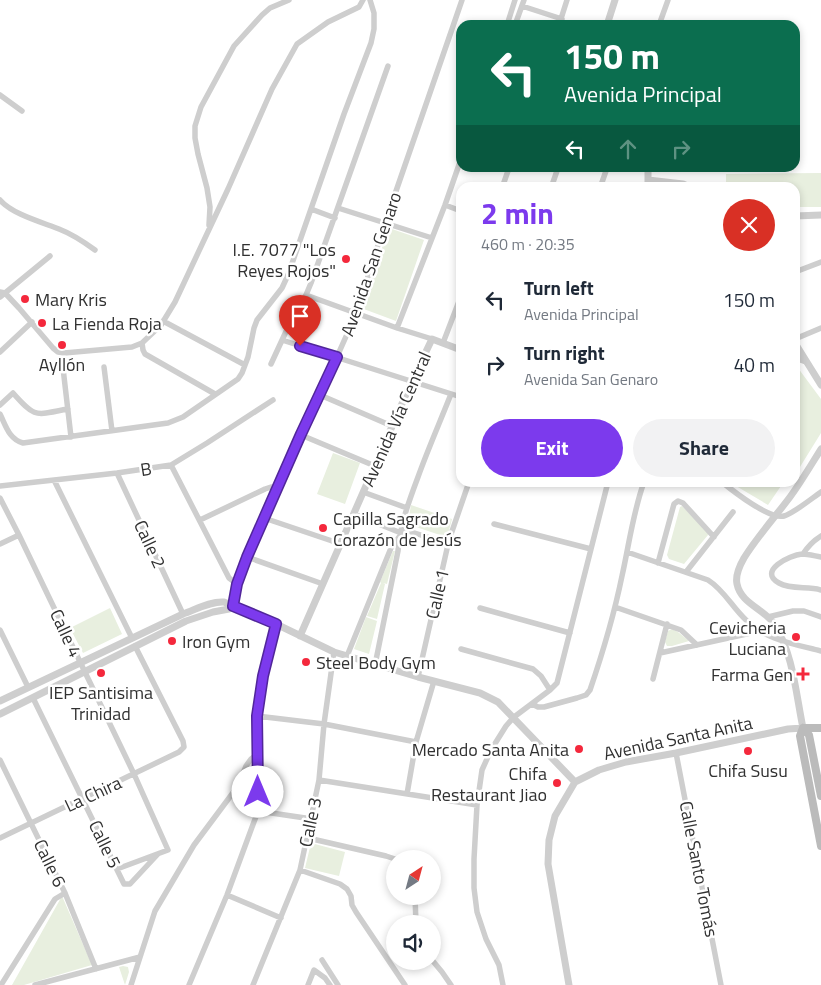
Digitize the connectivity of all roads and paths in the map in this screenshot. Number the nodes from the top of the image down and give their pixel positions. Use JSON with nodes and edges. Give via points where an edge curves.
{"nodes":[{"id":1,"x":289,"y":0,"type":"edge"},
{"id":2,"x":364,"y":0,"type":"edge"},
{"id":3,"x":370,"y":0,"type":"edge"},
{"id":4,"x":462,"y":0,"type":"edge"},
{"id":5,"x":567,"y":0,"type":"edge"},
{"id":6,"x":615,"y":0,"type":"edge"},
{"id":7,"x":668,"y":0,"type":"edge"},
{"id":8,"x":512,"y":1,"type":"edge"},
{"id":9,"x":523,"y":3,"type":"edge"},
{"id":10,"x":508,"y":20,"type":"edge"},
{"id":11,"x":517,"y":20,"type":"edge"},
{"id":12,"x":556,"y":20,"type":"edge"},
{"id":13,"x":561,"y":20,"type":"edge"},
{"id":14,"x":609,"y":20,"type":"edge"},
{"id":15,"x":661,"y":20,"type":"edge"},
{"id":16,"x":388,"y":66,"type":"dead end"},
{"id":17,"x":0,"y":95,"type":"edge"},
{"id":18,"x":22,"y":110,"type":"dead end"},
{"id":19,"x":456,"y":172,"type":"edge"},
{"id":20,"x":0,"y":200,"type":"edge"},
{"id":21,"x":445,"y":205,"type":"junction"},
{"id":22,"x":338,"y":208,"type":"junction"},
{"id":23,"x":311,"y":209,"type":"junction"},
{"id":24,"x":456,"y":209,"type":"edge"},
{"id":25,"x":821,"y":215,"type":"edge"},
{"id":26,"x":800,"y":216,"type":"edge"},
{"id":27,"x":335,"y":218,"type":"junction"},
{"id":28,"x":385,"y":223,"type":"junction"},
{"id":29,"x":208,"y":230,"type":"junction"},
{"id":30,"x":432,"y":238,"type":"junction"},
{"id":31,"x":95,"y":250,"type":"dead end"},
{"id":32,"x":50,"y":256,"type":"dead end"},
{"id":33,"x":821,"y":262,"type":"edge"},
{"id":34,"x":800,"y":270,"type":"edge"},
{"id":35,"x":2,"y":294,"type":"edge"},
{"id":36,"x":306,"y":295,"type":"junction"},
{"id":37,"x":456,"y":309,"type":"edge"},
{"id":38,"x":356,"y":314,"type":"junction"},
{"id":39,"x":163,"y":321,"type":"junction"},
{"id":40,"x":32,"y":322,"type":"junction"},
{"id":41,"x":397,"y":328,"type":"junction"},
{"id":42,"x":821,"y":328,"type":"edge"},
{"id":43,"x":800,"y":337,"type":"edge"},
{"id":44,"x":282,"y":340,"type":"junction"},
{"id":45,"x":432,"y":340,"type":"junction"},
{"id":46,"x":142,"y":343,"type":"junction"},
{"id":47,"x":443,"y":343,"type":"junction"},
{"id":48,"x":456,"y":344,"type":"edge"},
{"id":49,"x":451,"y":346,"type":"junction"},
{"id":50,"x":456,"y":348,"type":"edge"},
{"id":51,"x":0,"y":352,"type":"edge"},
{"id":52,"x":800,"y":352,"type":"edge"},
{"id":53,"x":337,"y":357,"type":"junction"},
{"id":54,"x":800,"y":360,"type":"edge"},
{"id":55,"x":806,"y":362,"type":"junction"},
{"id":56,"x":271,"y":364,"type":"dead end"},
{"id":57,"x":245,"y":366,"type":"junction"},
{"id":58,"x":104,"y":367,"type":"dead end"},
{"id":59,"x":63,"y":368,"type":"dead end"},
{"id":60,"x":412,"y":381,"type":"junction"},
{"id":61,"x":821,"y":386,"type":"edge"},
{"id":62,"x":215,"y":394,"type":"junction"},
{"id":63,"x":451,"y":394,"type":"junction"},
{"id":64,"x":320,"y":395,"type":"junction"},
{"id":65,"x":456,"y":396,"type":"edge"},
{"id":66,"x":274,"y":400,"type":"dead end"},
{"id":67,"x":0,"y":405,"type":"edge"},
{"id":68,"x":68,"y":409,"type":"junction"},
{"id":69,"x":0,"y":414,"type":"edge"},
{"id":70,"x":392,"y":426,"type":"junction"},
{"id":71,"x":112,"y":431,"type":"junction"},
{"id":72,"x":301,"y":434,"type":"junction"},
{"id":73,"x":71,"y":437,"type":"junction"},
{"id":74,"x":821,"y":449,"type":"edge"},
{"id":75,"x":171,"y":465,"type":"junction"},
{"id":76,"x":374,"y":466,"type":"junction"},
{"id":77,"x":116,"y":473,"type":"junction"},
{"id":78,"x":54,"y":480,"type":"junction"},
{"id":79,"x":800,"y":481,"type":"edge"},
{"id":80,"x":0,"y":486,"type":"edge"},
{"id":81,"x":467,"y":487,"type":"edge"},
{"id":82,"x":607,"y":487,"type":"edge"},
{"id":83,"x":643,"y":487,"type":"edge"},
{"id":84,"x":729,"y":487,"type":"edge"},
{"id":85,"x":796,"y":487,"type":"edge"},
{"id":86,"x":277,"y":488,"type":"junction"},
{"id":87,"x":363,"y":492,"type":"junction"},
{"id":88,"x":821,"y":492,"type":"edge"},
{"id":89,"x":0,"y":498,"type":"edge"},
{"id":90,"x":407,"y":508,"type":"junction"},
{"id":91,"x":733,"y":512,"type":"dead end"},
{"id":92,"x":354,"y":514,"type":"junction"},
{"id":93,"x":775,"y":516,"type":"junction"},
{"id":94,"x":264,"y":518,"type":"junction"},
{"id":95,"x":200,"y":520,"type":"junction"},
{"id":96,"x":494,"y":524,"type":"dead end"},
{"id":97,"x":401,"y":533,"type":"junction"},
{"id":98,"x":19,"y":535,"type":"junction"},
{"id":99,"x":821,"y":536,"type":"edge"},
{"id":100,"x":714,"y":537,"type":"junction"},
{"id":101,"x":0,"y":544,"type":"edge"},
{"id":102,"x":341,"y":544,"type":"junction"},
{"id":103,"x":449,"y":544,"type":"junction"},
{"id":104,"x":591,"y":549,"type":"junction"},
{"id":105,"x":627,"y":552,"type":"junction"},
{"id":106,"x":803,"y":554,"type":"junction"},
{"id":107,"x":247,"y":557,"type":"junction"},
{"id":108,"x":821,"y":557,"type":"edge"},
{"id":109,"x":658,"y":563,"type":"junction"},
{"id":110,"x":686,"y":572,"type":"junction"},
{"id":111,"x":237,"y":584,"type":"junction"},
{"id":112,"x":323,"y":584,"type":"junction"},
{"id":113,"x":821,"y":590,"type":"edge"},
{"id":114,"x":233,"y":606,"type":"junction"},
{"id":115,"x":480,"y":608,"type":"dead end"},
{"id":116,"x":615,"y":608,"type":"junction"},
{"id":117,"x":182,"y":614,"type":"junction"},
{"id":118,"x":768,"y":616,"type":"junction"},
{"id":119,"x":821,"y":616,"type":"edge"},
{"id":120,"x":276,"y":624,"type":"junction"},
{"id":121,"x":667,"y":624,"type":"junction"},
{"id":122,"x":0,"y":630,"type":"edge"},
{"id":123,"x":758,"y":630,"type":"junction"},
{"id":124,"x":570,"y":633,"type":"junction"},
{"id":125,"x":300,"y":636,"type":"junction"},
{"id":126,"x":132,"y":638,"type":"junction"},
{"id":127,"x":783,"y":642,"type":"junction"},
{"id":128,"x":697,"y":645,"type":"junction"},
{"id":129,"x":135,"y":646,"type":"junction"},
{"id":130,"x":462,"y":649,"type":"dead end"},
{"id":131,"x":334,"y":652,"type":"junction"},
{"id":132,"x":821,"y":652,"type":"edge"},
{"id":133,"x":660,"y":653,"type":"junction"},
{"id":134,"x":347,"y":656,"type":"junction"},
{"id":135,"x":80,"y":663,"type":"junction"},
{"id":136,"x":375,"y":665,"type":"junction"},
{"id":137,"x":85,"y":672,"type":"junction"},
{"id":138,"x":418,"y":677,"type":"junction"},
{"id":139,"x":653,"y":679,"type":"dead end"},
{"id":140,"x":434,"y":681,"type":"junction"},
{"id":141,"x":28,"y":688,"type":"junction"},
{"id":142,"x":550,"y":690,"type":"junction"},
{"id":143,"x":33,"y":698,"type":"junction"},
{"id":144,"x":0,"y":701,"type":"edge"},
{"id":145,"x":532,"y":704,"type":"junction"},
{"id":146,"x":0,"y":714,"type":"edge"},
{"id":147,"x":257,"y":716,"type":"junction"},
{"id":148,"x":514,"y":717,"type":"junction"},
{"id":149,"x":324,"y":724,"type":"junction"},
{"id":150,"x":803,"y":728,"type":"junction"},
{"id":151,"x":821,"y":728,"type":"edge"},
{"id":152,"x":416,"y":742,"type":"junction"},
{"id":153,"x":676,"y":753,"type":"junction"},
{"id":154,"x":257,"y":754,"type":"junction"},
{"id":155,"x":0,"y":760,"type":"edge"},
{"id":156,"x":134,"y":774,"type":"junction"},
{"id":157,"x":319,"y":780,"type":"junction"},
{"id":158,"x":575,"y":782,"type":"junction"},
{"id":159,"x":407,"y":794,"type":"junction"},
{"id":160,"x":821,"y":796,"type":"edge"},
{"id":161,"x":83,"y":798,"type":"junction"},
{"id":162,"x":477,"y":805,"type":"junction"},
{"id":163,"x":258,"y":812,"type":"junction"},
{"id":164,"x":312,"y":819,"type":"junction"},
{"id":165,"x":31,"y":823,"type":"junction"},
{"id":166,"x":0,"y":838,"type":"edge"},
{"id":167,"x":308,"y":838,"type":"junction"},
{"id":168,"x":821,"y":846,"type":"edge"},
{"id":169,"x":158,"y":854,"type":"junction"},
{"id":170,"x":386,"y":856,"type":"edge"},
{"id":171,"x":117,"y":869,"type":"junction"},
{"id":172,"x":300,"y":870,"type":"junction"},
{"id":173,"x":65,"y":893,"type":"junction"},
{"id":174,"x":227,"y":895,"type":"junction"},
{"id":175,"x":281,"y":918,"type":"junction"},
{"id":176,"x":140,"y":957,"type":"junction"},
{"id":177,"x":322,"y":960,"type":"dead end"},
{"id":178,"x":96,"y":968,"type":"junction"},
{"id":179,"x":440,"y":970,"type":"edge"},
{"id":180,"x":49,"y":983,"type":"edge"},
{"id":181,"x":0,"y":985,"type":"edge"},
{"id":182,"x":36,"y":985,"type":"edge"},
{"id":183,"x":131,"y":985,"type":"edge"},
{"id":184,"x":189,"y":985,"type":"edge"},
{"id":185,"x":253,"y":985,"type":"edge"},
{"id":186,"x":308,"y":985,"type":"edge"},
{"id":187,"x":330,"y":985,"type":"edge"},
{"id":188,"x":338,"y":985,"type":"edge"},
{"id":189,"x":405,"y":985,"type":"edge"},
{"id":190,"x":450,"y":985,"type":"edge"},
{"id":191,"x":503,"y":985,"type":"edge"},
{"id":192,"x":569,"y":985,"type":"edge"},
{"id":193,"x":721,"y":985,"type":"edge"}],
"edges":[{"from":1,"to":29,"type":"street","via":[[270,8],[234,46],[200,107],[195,138],[208,188]]},
{"from":2,"to":29,"type":"street","via":[[359,7],[328,22],[297,44],[272,89]]},
{"from":3,"to":23,"type":"street","via":[[374,13],[371,43]]},
{"from":4,"to":28,"type":"street","name":"Avenida San Genaro"},
{"from":5,"to":13,"type":"street"},
{"from":6,"to":14,"type":"street"},
{"from":7,"to":15,"type":"street"},
{"from":8,"to":10,"type":"street"},
{"from":9,"to":11,"type":"street"},
{"from":9,"to":12,"type":"street"},
{"from":16,"to":22,"type":"street"},
{"from":17,"to":18,"type":"street"},
{"from":19,"to":21,"type":"street"},
{"from":20,"to":31,"type":"street","via":[[9,208],[64,231]]},
{"from":21,"to":24,"type":"street"},
{"from":21,"to":30,"type":"street"},
{"from":22,"to":27,"type":"street"},
{"from":22,"to":28,"type":"street"},
{"from":23,"to":27,"type":"street"},
{"from":23,"to":57,"type":"street","via":[[282,288],[257,320]]},
{"from":25,"to":26,"type":"street"},
{"from":27,"to":36,"type":"street"},
{"from":28,"to":30,"type":"street"},
{"from":28,"to":38,"type":"street","name":"Avenida San Genaro"},
{"from":29,"to":39,"type":"street"},
{"from":30,"to":41,"type":"street"},
{"from":32,"to":35,"type":"street"},
{"from":33,"to":34,"type":"street"},
{"from":35,"to":40,"type":"street"},
{"from":36,"to":38,"type":"street"},
{"from":36,"to":44,"type":"street"},
{"from":37,"to":47,"type":"street"},
{"from":38,"to":41,"type":"street"},
{"from":38,"to":53,"type":"street","name":"Avenida San Genaro"},
{"from":39,"to":46,"type":"street"},
{"from":39,"to":57,"type":"street"},
{"from":40,"to":46,"type":"street","via":[[58,352],[132,347]]},
{"from":40,"to":51,"type":"street"},
{"from":41,"to":45,"type":"street"},
{"from":42,"to":43,"type":"street"},
{"from":44,"to":53,"type":"street"},
{"from":44,"to":56,"type":"street"},
{"from":45,"to":47,"type":"street"},
{"from":45,"to":60,"type":"street","name":"Avenida Vía Central"},
{"from":46,"to":62,"type":"street","via":[[145,354]]},
{"from":47,"to":49,"type":"street"},
{"from":48,"to":49,"type":"street"},
{"from":49,"to":50,"type":"street"},
{"from":52,"to":55,"type":"street"},
{"from":53,"to":60,"type":"street"},
{"from":53,"to":64,"type":"street","name":"Avenida San Genaro"},
{"from":54,"to":55,"type":"street"},
{"from":55,"to":61,"type":"street"},
{"from":57,"to":62,"type":"street","via":[[238,379]]},
{"from":58,"to":71,"type":"street"},
{"from":59,"to":68,"type":"street"},
{"from":60,"to":63,"type":"street"},
{"from":60,"to":70,"type":"street","name":"Avenida Vía Central"},
{"from":62,"to":71,"type":"street","via":[[168,423]]},
{"from":63,"to":65,"type":"street"},
{"from":63,"to":90,"type":"street"},
{"from":64,"to":70,"type":"street"},
{"from":64,"to":72,"type":"street","name":"Avenida San Genaro"},
{"from":66,"to":75,"type":"street","name":"B"},
{"from":67,"to":68,"type":"street","via":[[13,393],[26,408],[38,414]]},
{"from":68,"to":73,"type":"street"},
{"from":69,"to":73,"type":"street","via":[[16,441],[23,443]]},
{"from":70,"to":76,"type":"street","name":"Avenida Vía Central"},
{"from":71,"to":73,"type":"street"},
{"from":72,"to":76,"type":"street"},
{"from":72,"to":86,"type":"street","name":"Avenida San Genaro"},
{"from":74,"to":79,"type":"street"},
{"from":75,"to":77,"type":"street","name":"B"},
{"from":75,"to":95,"type":"street"},
{"from":76,"to":87,"type":"street","name":"Avenida Vía Central"},
{"from":77,"to":78,"type":"street","name":"B"},
{"from":77,"to":117,"type":"street","name":"Calle 2"},
{"from":78,"to":80,"type":"street","name":"B"},
{"from":78,"to":126,"type":"street"},
{"from":81,"to":103,"type":"street","name":"Calle 1"},
{"from":82,"to":104,"type":"street"},
{"from":83,"to":105,"type":"street"},
{"from":84,"to":93,"type":"street"},
{"from":85,"to":93,"type":"street"},
{"from":86,"to":94,"type":"street","name":"Avenida San Genaro"},
{"from":86,"to":95,"type":"street","via":[[265,488]]},
{"from":87,"to":90,"type":"street"},
{"from":87,"to":92,"type":"street","name":"Avenida Vía Central"},
{"from":88,"to":93,"type":"street","via":[[790,513]]},
{"from":89,"to":98,"type":"street","name":"Calle 4"},
{"from":90,"to":97,"type":"street"},
{"from":91,"to":100,"type":"street"},
{"from":92,"to":97,"type":"street"},
{"from":92,"to":102,"type":"street","name":"Avenida Vía Central"},
{"from":93,"to":118,"type":"street","via":[[744,558],[736,583],[748,602]]},
{"from":94,"to":102,"type":"street"},
{"from":94,"to":107,"type":"street","name":"Avenida San Genaro"},
{"from":95,"to":111,"type":"street","via":[[229,578]]},
{"from":96,"to":104,"type":"street"},
{"from":97,"to":103,"type":"street"},
{"from":97,"to":134,"type":"street"},
{"from":97,"to":136,"type":"street"},
{"from":98,"to":101,"type":"street"},
{"from":98,"to":135,"type":"street","name":"Calle 4"},
{"from":99,"to":106,"type":"street"},
{"from":100,"to":109,"type":"street","via":[[678,501],[674,504]]},
{"from":100,"to":110,"type":"street"},
{"from":102,"to":112,"type":"street","name":"Avenida Vía Central"},
{"from":103,"to":138,"type":"street","name":"Calle 1"},
{"from":104,"to":124,"type":"street"},
{"from":105,"to":109,"type":"street"},
{"from":105,"to":116,"type":"street"},
{"from":106,"to":108,"type":"street"},
{"from":106,"to":113,"type":"street","via":[[775,566],[772,571],[774,580],[788,586]]},
{"from":107,"to":111,"type":"street","name":"Avenida San Genaro"},
{"from":107,"to":112,"type":"street"},
{"from":109,"to":110,"type":"street"},
{"from":110,"to":123,"type":"street","via":[[716,585],[746,621]]},
{"from":111,"to":114,"type":"street","name":"Avenida San Genaro"},
{"from":112,"to":125,"type":"street","name":"Avenida Vía Central"},
{"from":114,"to":117,"type":"street","via":[[219,602]]},
{"from":114,"to":120,"type":"street"},
{"from":114,"to":129,"type":"street","via":[[186,621]]},
{"from":115,"to":124,"type":"street"},
{"from":116,"to":121,"type":"street"},
{"from":116,"to":145,"type":"street","via":[[586,695],[544,707]]},
{"from":117,"to":126,"type":"street"},
{"from":118,"to":119,"type":"street","via":[[804,611]]},
{"from":118,"to":127,"type":"street"},
{"from":120,"to":125,"type":"street"},
{"from":120,"to":147,"type":"street"},
{"from":121,"to":128,"type":"street","via":[[681,630]]},
{"from":121,"to":133,"type":"street"},
{"from":122,"to":141,"type":"street"},
{"from":123,"to":127,"type":"street"},
{"from":123,"to":128,"type":"street"},
{"from":124,"to":142,"type":"street","via":[[557,683]]},
{"from":125,"to":131,"type":"street"},
{"from":126,"to":135,"type":"street"},
{"from":127,"to":132,"type":"street"},
{"from":127,"to":150,"type":"street"},
{"from":128,"to":133,"type":"street"},
{"from":129,"to":137,"type":"street"},
{"from":129,"to":156,"type":"street","name":"La Chira","via":[[184,747]]},
{"from":130,"to":142,"type":"street","via":[[533,669]]},
{"from":131,"to":134,"type":"street"},
{"from":131,"to":149,"type":"street","name":"Calle 3"},
{"from":133,"to":139,"type":"street"},
{"from":134,"to":136,"type":"street"},
{"from":135,"to":137,"type":"street","name":"Calle 4"},
{"from":135,"to":141,"type":"street"},
{"from":136,"to":138,"type":"street"},
{"from":137,"to":143,"type":"street"},
{"from":137,"to":156,"type":"street","name":"Calle 4"},
{"from":138,"to":140,"type":"street"},
{"from":140,"to":148,"type":"street","via":[[480,693],[498,702]]},
{"from":140,"to":152,"type":"street"},
{"from":141,"to":144,"type":"street"},
{"from":142,"to":145,"type":"street"},
{"from":143,"to":146,"type":"street"},
{"from":143,"to":161,"type":"street","name":"Calle 5"},
{"from":145,"to":148,"type":"street"},
{"from":147,"to":149,"type":"street"},
{"from":147,"to":154,"type":"street"},
{"from":148,"to":158,"type":"street"},
{"from":148,"to":162,"type":"street","via":[[491,750],[482,770]]},
{"from":149,"to":152,"type":"street"},
{"from":149,"to":157,"type":"street","name":"Calle 3"},
{"from":150,"to":151,"type":"main road","name":"Avenida Santa Anita"},
{"from":150,"to":153,"type":"street","name":"Avenida Santa Anita"},
{"from":150,"to":160,"type":"main road","via":[[809,735]]},
{"from":150,"to":168,"type":"main road","via":[[800,736]]},
{"from":152,"to":159,"type":"street"},
{"from":153,"to":158,"type":"street","name":"Avenida Santa Anita","via":[[626,762]]},
{"from":153,"to":193,"type":"street","name":"Calle Santo Tomás"},
{"from":154,"to":163,"type":"street"},
{"from":154,"to":176,"type":"street","via":[[251,758],[238,786],[194,845],[155,911]]},
{"from":155,"to":165,"type":"street","name":"Calle 6"},
{"from":156,"to":161,"type":"street","name":"La Chira"},
{"from":156,"to":169,"type":"street","name":"Calle 4","via":[[168,850]]},
{"from":157,"to":159,"type":"street"},
{"from":157,"to":164,"type":"street","name":"Calle 3"},
{"from":158,"to":192,"type":"street","via":[[556,816],[549,840],[548,864]]},
{"from":159,"to":162,"type":"street"},
{"from":161,"to":165,"type":"street","name":"La Chira"},
{"from":161,"to":171,"type":"street","name":"Calle 5"},
{"from":162,"to":191,"type":"street","via":[[474,888],[477,912]]},
{"from":163,"to":164,"type":"street"},
{"from":163,"to":174,"type":"street"},
{"from":164,"to":167,"type":"street","name":"Calle 3"},
{"from":165,"to":166,"type":"street","name":"La Chira"},
{"from":165,"to":173,"type":"street","name":"Calle 6"},
{"from":167,"to":170,"type":"street"},
{"from":167,"to":172,"type":"street","name":"Calle 3"},
{"from":169,"to":171,"type":"street"},
{"from":169,"to":171,"type":"street","name":"Calle 5","via":[[130,884],[124,884]]},
{"from":172,"to":175,"type":"street","name":"Calle 3"},
{"from":172,"to":189,"type":"street","via":[[347,889],[356,912]]},
{"from":173,"to":178,"type":"street","name":"Calle 6"},
{"from":173,"to":181,"type":"street","via":[[56,899]]},
{"from":174,"to":175,"type":"street"},
{"from":174,"to":184,"type":"street"},
{"from":175,"to":185,"type":"street","name":"Calle 3"},
{"from":176,"to":178,"type":"street"},
{"from":176,"to":183,"type":"street"},
{"from":177,"to":188,"type":"street"},
{"from":178,"to":180,"type":"street"},
{"from":179,"to":190,"type":"street"},
{"from":180,"to":182,"type":"street"},
{"from":186,"to":187,"type":"street","via":[[314,970]]}]}
